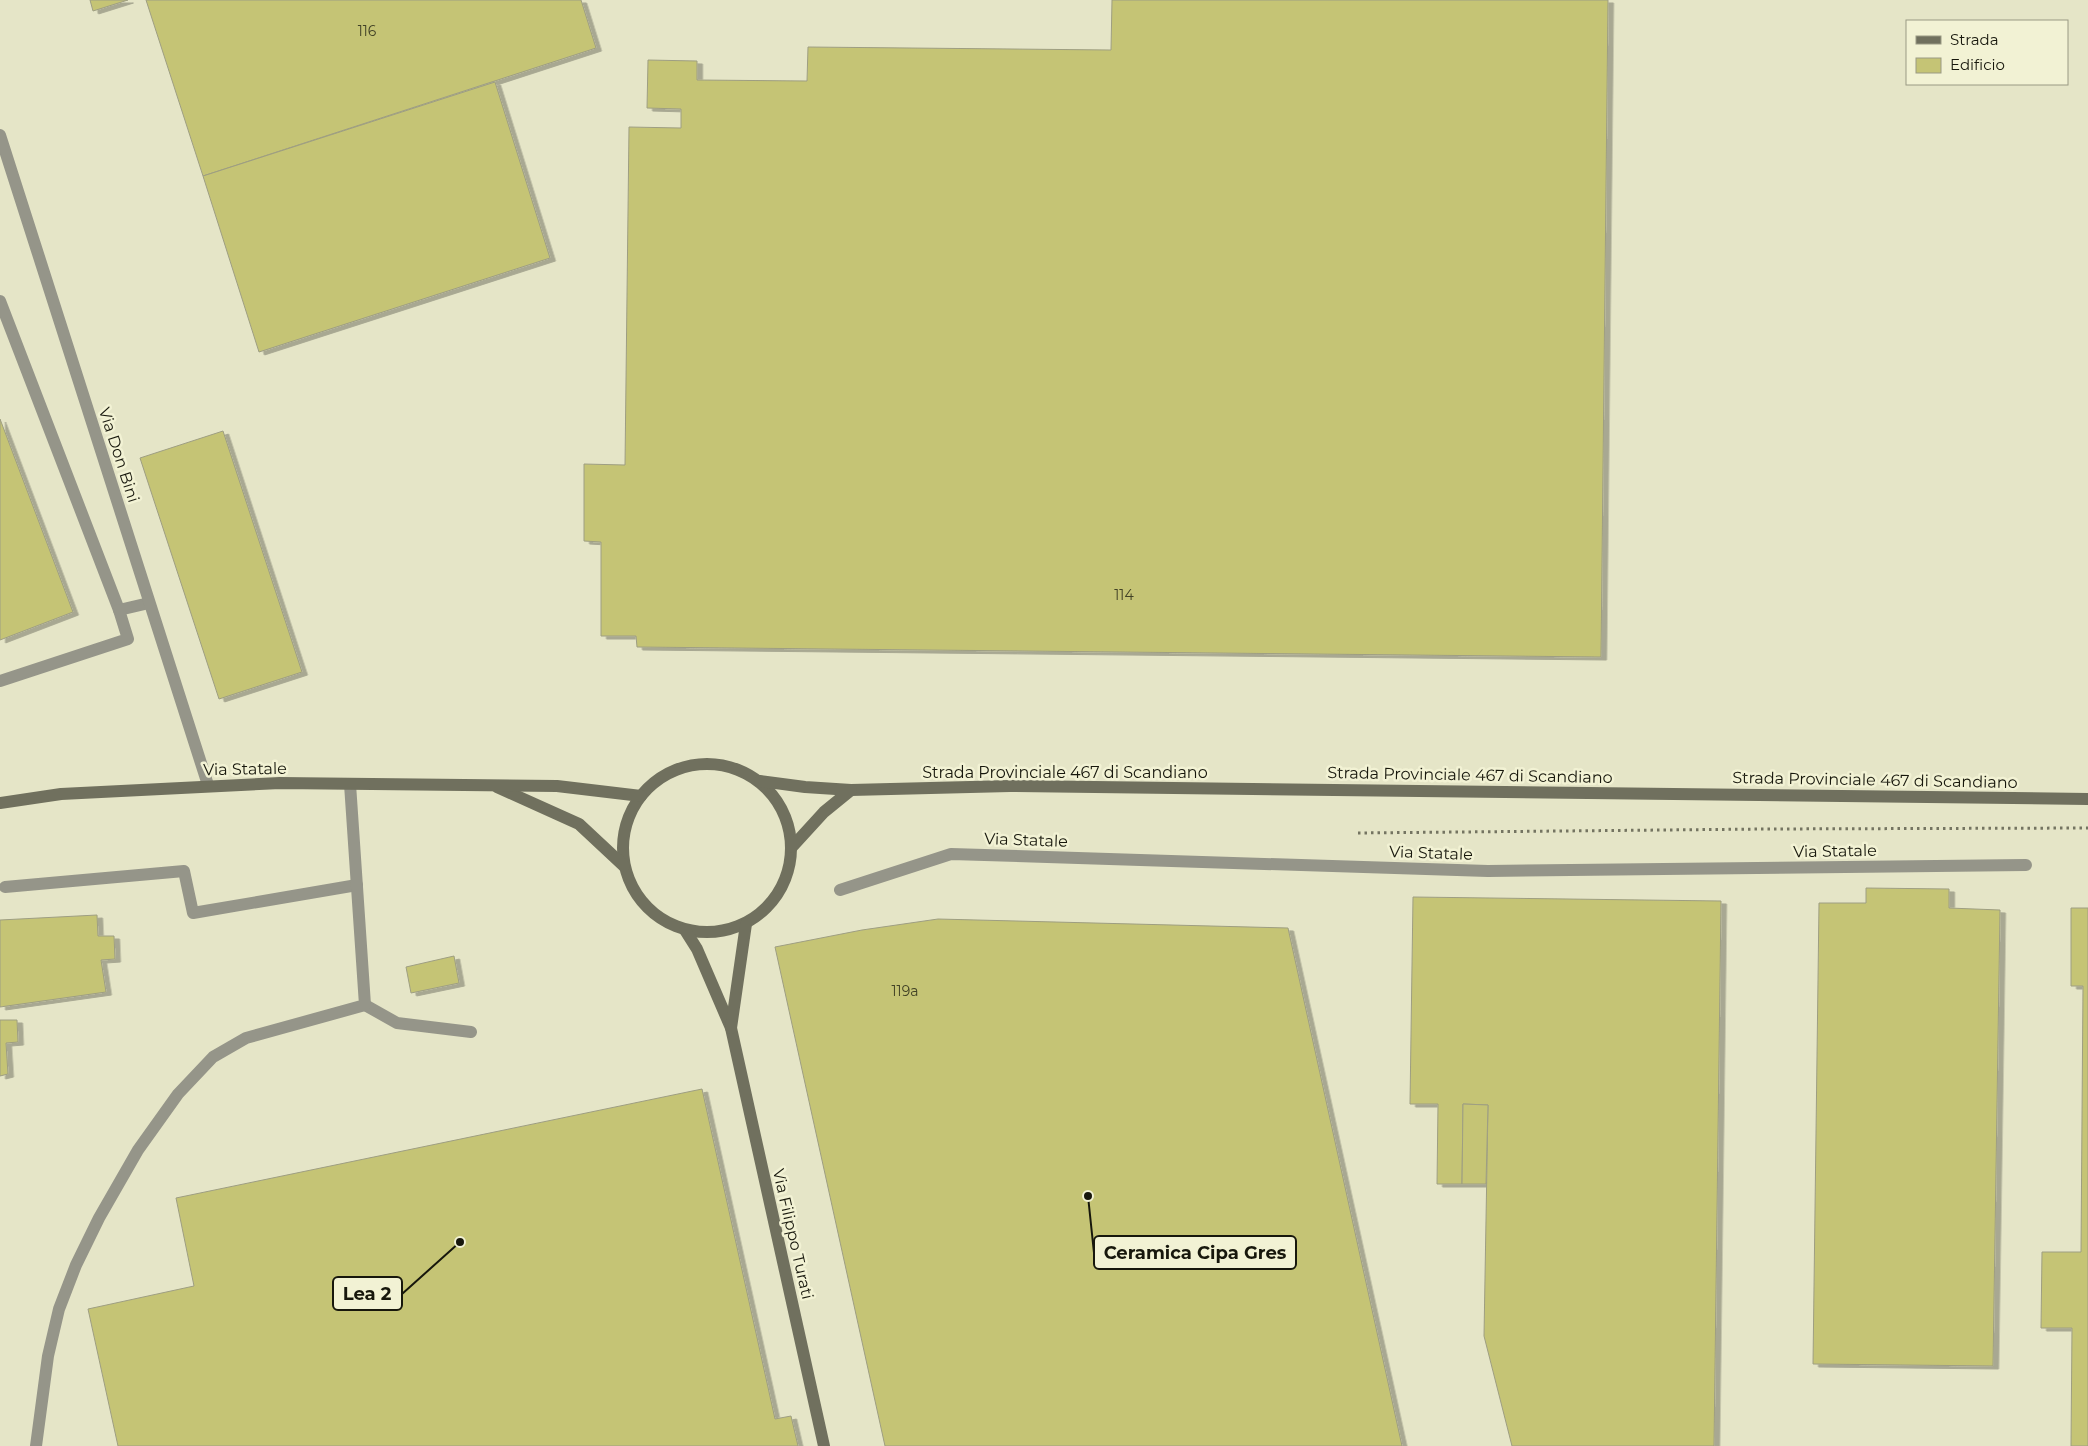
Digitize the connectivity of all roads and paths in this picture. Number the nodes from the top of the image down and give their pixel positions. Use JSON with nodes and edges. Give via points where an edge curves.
{"nodes":[{"id":1,"x":0,"y":135,"type":"edge"},
{"id":2,"x":0,"y":301,"type":"edge"},
{"id":3,"x":148,"y":603,"type":"junction"},
{"id":4,"x":119,"y":610,"type":"junction"},
{"id":5,"x":0,"y":681,"type":"edge"},
{"id":6,"x":760,"y":781,"type":"junction"},
{"id":7,"x":350,"y":784,"type":"junction"},
{"id":8,"x":492,"y":785,"type":"junction"},
{"id":9,"x":208,"y":786,"type":"junction"},
{"id":10,"x":851,"y":790,"type":"junction"},
{"id":11,"x":641,"y":796,"type":"junction"},
{"id":12,"x":2088,"y":799,"type":"edge"},
{"id":13,"x":0,"y":803,"type":"edge"},
{"id":14,"x":2088,"y":828,"type":"edge"},
{"id":15,"x":1358,"y":834,"type":"dead end"},
{"id":16,"x":792,"y":846,"type":"junction"},
{"id":17,"x":2026,"y":865,"type":"dead end"},
{"id":18,"x":624,"y":866,"type":"junction"},
{"id":19,"x":357,"y":885,"type":"junction"},
{"id":20,"x":5,"y":887,"type":"dead end"},
{"id":21,"x":840,"y":890,"type":"dead end"},
{"id":22,"x":746,"y":924,"type":"junction"},
{"id":23,"x":685,"y":930,"type":"junction"},
{"id":24,"x":365,"y":1005,"type":"junction"},
{"id":25,"x":731,"y":1028,"type":"junction"},
{"id":26,"x":471,"y":1032,"type":"dead end"},
{"id":27,"x":36,"y":1446,"type":"edge"},
{"id":28,"x":824,"y":1446,"type":"edge"}],
"edges":[{"from":1,"to":3,"type":"street","name":"Via Don Bini"},
{"from":2,"to":4,"type":"street"},
{"from":3,"to":4,"type":"street"},
{"from":3,"to":9,"type":"street","name":"Via Don Bini"},
{"from":4,"to":5,"type":"street","via":[[128,639]]},
{"from":6,"to":10,"type":"main road","name":"Via Statale"},
{"from":6,"to":11,"type":"main road","name":"Via Statale","via":[[736,768],[711,763],[684,766],[660,777]]},
{"from":6,"to":16,"type":"main road","name":"Via Statale","via":[[777,800],[788,822]]},
{"from":7,"to":8,"type":"main road","name":"Via Statale"},
{"from":7,"to":9,"type":"main road","name":"Via Statale"},
{"from":7,"to":19,"type":"street"},
{"from":8,"to":11,"type":"main road","name":"Via Statale","via":[[557,786]]},
{"from":8,"to":18,"type":"main road","name":"Via Statale","via":[[579,824]]},
{"from":9,"to":13,"type":"main road","name":"Via Statale","via":[[61,794]]},
{"from":10,"to":12,"type":"main road","name":"Strada Provinciale 467 di Scandiano","via":[[1010,786]]},
{"from":10,"to":16,"type":"main road","via":[[824,812]]},
{"from":11,"to":18,"type":"main road","name":"Via Statale","via":[[628,817],[623,842]]},
{"from":14,"to":15,"type":"path"},
{"from":16,"to":22,"type":"main road","name":"Via Statale","via":[[789,870],[780,892],[765,910]]},
{"from":17,"to":21,"type":"street","name":"Via Statale","via":[[1488,871],[950,854]]},
{"from":18,"to":23,"type":"main road","name":"Via Statale","via":[[632,888],[645,907],[664,921]]},
{"from":19,"to":20,"type":"street","via":[[193,913],[184,871]]},
{"from":19,"to":24,"type":"street"},
{"from":22,"to":23,"type":"main road","name":"Via Statale","via":[[713,933]]},
{"from":22,"to":25,"type":"main road","name":"Via Filippo Turati"},
{"from":23,"to":25,"type":"main road","name":"Via Filippo Turati","via":[[697,949]]},
{"from":24,"to":26,"type":"street","via":[[397,1023]]},
{"from":24,"to":27,"type":"street","via":[[246,1038],[213,1057],[178,1094],[138,1150],[76,1265],[48,1356]]},
{"from":25,"to":28,"type":"main road","name":"Via Filippo Turati"}]}
